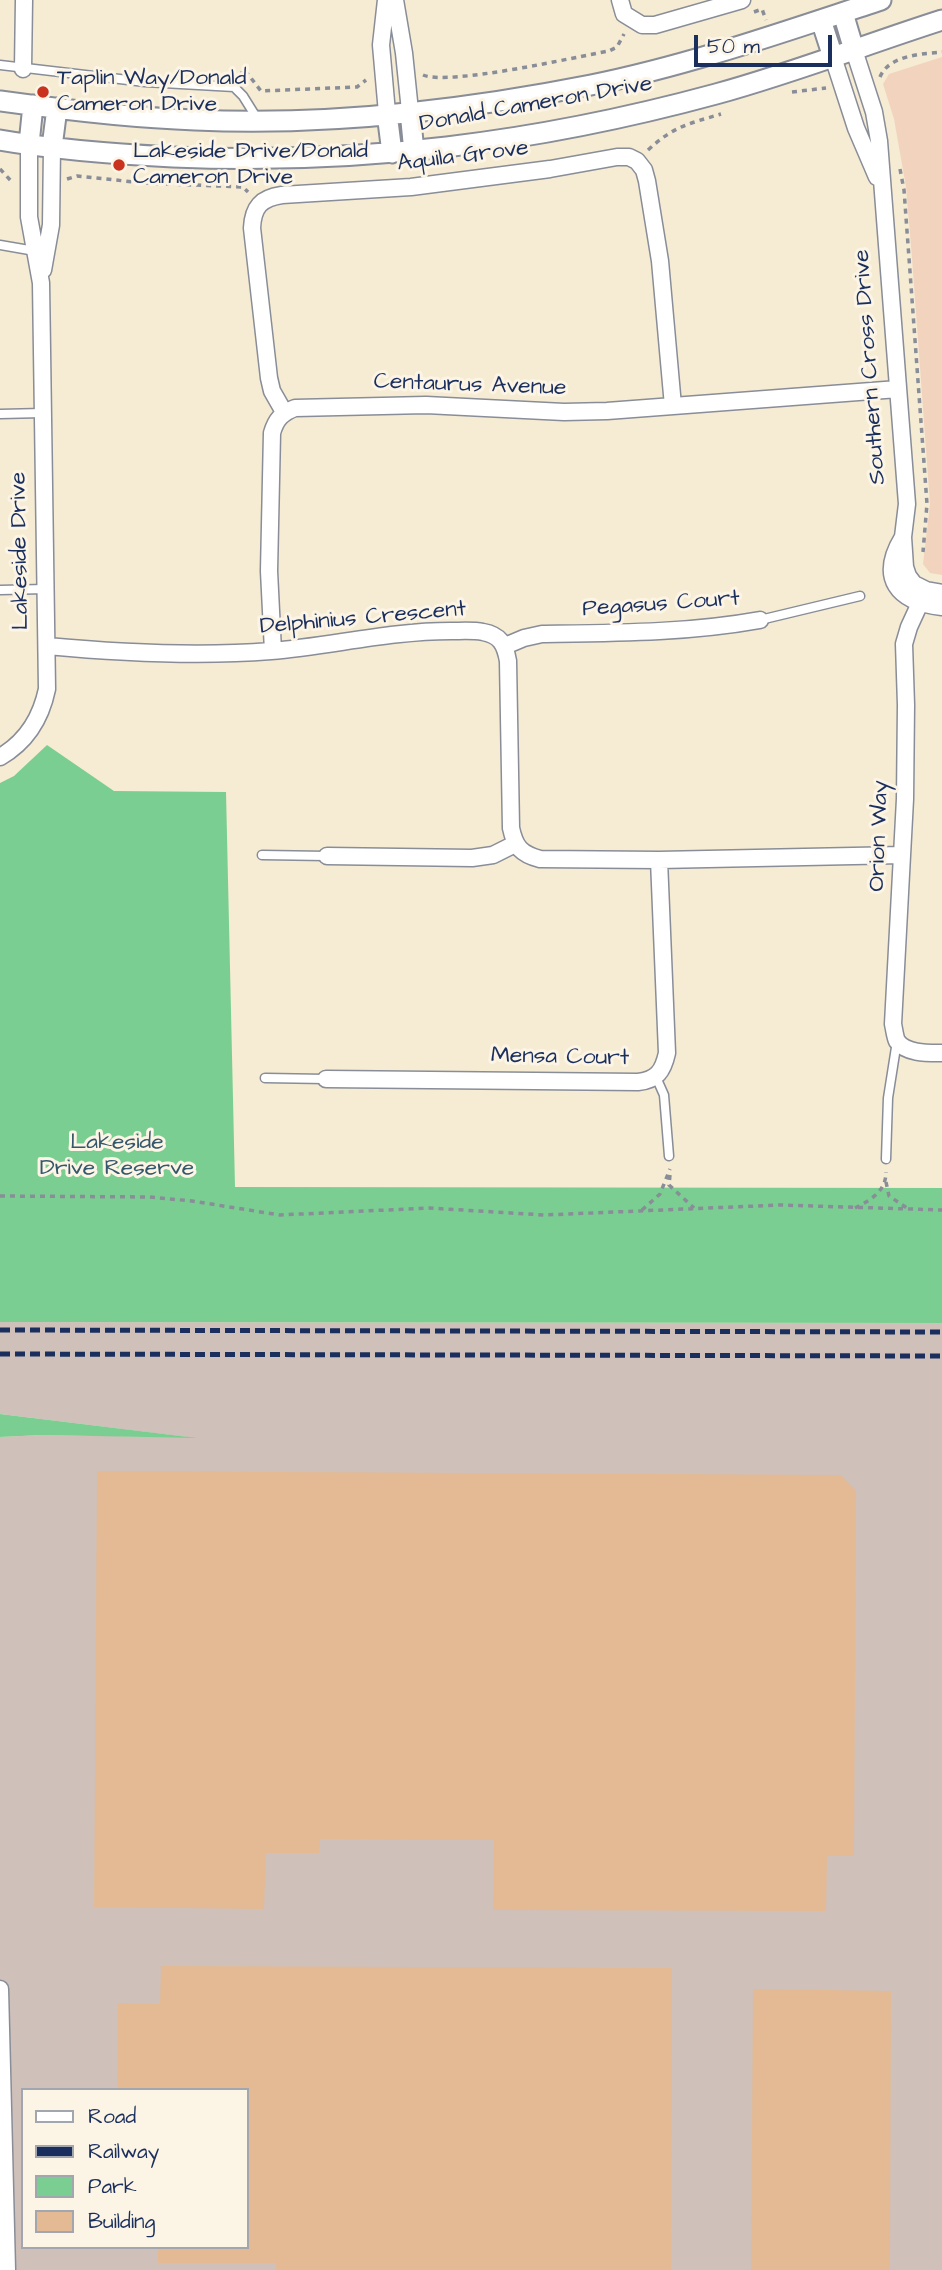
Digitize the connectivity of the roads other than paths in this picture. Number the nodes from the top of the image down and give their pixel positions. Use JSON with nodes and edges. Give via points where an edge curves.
{"nodes":[{"id":1,"x":24,"y":0,"type":"edge"},
{"id":2,"x":386,"y":0,"type":"edge"},
{"id":3,"x":395,"y":0,"type":"edge"},
{"id":4,"x":620,"y":0,"type":"edge"},
{"id":5,"x":881,"y":0,"type":"edge"},
{"id":6,"x":745,"y":7,"type":"edge"},
{"id":7,"x":843,"y":13,"type":"junction"},
{"id":8,"x":821,"y":20,"type":"junction"},
{"id":9,"x":942,"y":20,"type":"edge"},
{"id":10,"x":854,"y":50,"type":"junction"},
{"id":11,"x":833,"y":57,"type":"junction"},
{"id":12,"x":0,"y":65,"type":"edge"},
{"id":13,"x":23,"y":69,"type":"junction"},
{"id":14,"x":0,"y":101,"type":"edge"},
{"id":15,"x":33,"y":105,"type":"junction"},
{"id":16,"x":57,"y":108,"type":"junction"},
{"id":17,"x":410,"y":111,"type":"junction"},
{"id":18,"x":387,"y":113,"type":"junction"},
{"id":19,"x":258,"y":120,"type":"junction"},
{"id":20,"x":0,"y":140,"type":"edge"},
{"id":21,"x":29,"y":144,"type":"junction"},
{"id":22,"x":52,"y":147,"type":"junction"},
{"id":23,"x":414,"y":152,"type":"junction"},
{"id":24,"x":392,"y":153,"type":"junction"},
{"id":25,"x":883,"y":192,"type":"junction"},
{"id":26,"x":0,"y":245,"type":"edge"},
{"id":27,"x":41,"y":252,"type":"junction"},
{"id":28,"x":898,"y":388,"type":"junction"},
{"id":29,"x":673,"y":406,"type":"junction"},
{"id":30,"x":284,"y":412,"type":"junction"},
{"id":31,"x":43,"y":413,"type":"junction"},
{"id":32,"x":0,"y":414,"type":"edge"},
{"id":33,"x":46,"y":589,"type":"junction"},
{"id":34,"x":0,"y":590,"type":"edge"},
{"id":35,"x":930,"y":595,"type":"edge"},
{"id":36,"x":860,"y":596,"type":"dead end"},
{"id":37,"x":942,"y":607,"type":"edge"},
{"id":38,"x":760,"y":620,"type":"joint"},
{"id":39,"x":47,"y":646,"type":"junction"},
{"id":40,"x":506,"y":646,"type":"junction"},
{"id":41,"x":273,"y":651,"type":"junction"},
{"id":42,"x":0,"y":757,"type":"edge"},
{"id":43,"x":515,"y":844,"type":"junction"},
{"id":44,"x":262,"y":855,"type":"dead end"},
{"id":45,"x":902,"y":855,"type":"junction"},
{"id":46,"x":327,"y":856,"type":"joint"},
{"id":47,"x":659,"y":860,"type":"junction"},
{"id":48,"x":897,"y":1041,"type":"junction"},
{"id":49,"x":942,"y":1053,"type":"edge"},
{"id":50,"x":656,"y":1077,"type":"junction"},
{"id":51,"x":265,"y":1078,"type":"dead end"},
{"id":52,"x":326,"y":1079,"type":"joint"},
{"id":53,"x":669,"y":1156,"type":"dead end"},
{"id":54,"x":886,"y":1159,"type":"road end"},
{"id":55,"x":0,"y":1989,"type":"edge"},
{"id":56,"x":7,"y":2270,"type":"edge"}],
"edges":[{"from":1,"to":13,"type":"street"},
{"from":2,"to":18,"type":"street","via":[[382,46]]},
{"from":3,"to":17,"type":"street"},
{"from":4,"to":6,"type":"street","via":[[624,14],[642,25]]},
{"from":5,"to":7,"type":"street","name":"Donald Cameron Drive"},
{"from":7,"to":8,"type":"street","name":"Donald Cameron Drive"},
{"from":7,"to":10,"type":"street","name":"Southern Cross Drive"},
{"from":8,"to":11,"type":"street","name":"Southern Cross Drive"},
{"from":8,"to":17,"type":"street","name":"Donald Cameron Drive","via":[[593,84],[496,102]]},
{"from":9,"to":10,"type":"street","name":"Donald Cameron Drive"},
{"from":10,"to":11,"type":"street","name":"Donald Cameron Drive"},
{"from":10,"to":25,"type":"street","name":"Southern Cross Drive","via":[[874,112]]},
{"from":11,"to":23,"type":"street","name":"Donald Cameron Drive","via":[[720,93],[610,120]]},
{"from":11,"to":25,"type":"street","name":"Southern Cross Drive"},
{"from":12,"to":13,"type":"lane"},
{"from":13,"to":19,"type":"lane","via":[[234,87]]},
{"from":14,"to":15,"type":"street","name":"Donald Cameron Drive"},
{"from":15,"to":16,"type":"street","name":"Donald Cameron Drive"},
{"from":15,"to":21,"type":"street","name":"Lakeside Drive"},
{"from":16,"to":19,"type":"street","name":"Donald Cameron Drive","via":[[197,120]]},
{"from":16,"to":22,"type":"street","name":"Lakeside Drive"},
{"from":17,"to":18,"type":"street","name":"Donald Cameron Drive"},
{"from":17,"to":23,"type":"street"},
{"from":18,"to":19,"type":"street","name":"Donald Cameron Drive"},
{"from":18,"to":24,"type":"street"},
{"from":20,"to":21,"type":"street","name":"Donald Cameron Drive"},
{"from":21,"to":22,"type":"street","name":"Donald Cameron Drive"},
{"from":21,"to":27,"type":"street","name":"Lakeside Drive","via":[[29,217]]},
{"from":22,"to":24,"type":"street","name":"Donald Cameron Drive","via":[[215,159]]},
{"from":22,"to":27,"type":"street","name":"Lakeside Drive","via":[[51,225]]},
{"from":23,"to":24,"type":"street","name":"Donald Cameron Drive"},
{"from":25,"to":28,"type":"street","name":"Southern Cross Drive"},
{"from":26,"to":27,"type":"lane"},
{"from":27,"to":31,"type":"street","name":"Lakeside Drive"},
{"from":28,"to":29,"type":"street","name":"Centaurus Avenue"},
{"from":28,"to":35,"type":"street","name":"Southern Cross Drive","via":[[907,504],[905,567],[914,584]]},
{"from":29,"to":30,"type":"street","name":"Centaurus Avenue","via":[[564,412],[381,405]]},
{"from":29,"to":30,"type":"street","name":"Aquila Grove","via":[[660,261],[647,181],[637,161],[617,157],[475,180],[282,195],[259,203],[253,228],[269,378]]},
{"from":30,"to":41,"type":"street","via":[[272,433],[269,571]]},
{"from":31,"to":32,"type":"lane"},
{"from":31,"to":33,"type":"street","name":"Lakeside Drive"},
{"from":33,"to":34,"type":"lane"},
{"from":33,"to":39,"type":"street","name":"Lakeside Drive"},
{"from":35,"to":37,"type":"street"},
{"from":35,"to":45,"type":"street","name":"Orion Way","via":[[909,626],[904,644]]},
{"from":36,"to":38,"type":"lane","name":"Pegasus Court"},
{"from":38,"to":40,"type":"street","name":"Pegasus Court","via":[[671,632],[542,634]]},
{"from":39,"to":41,"type":"street","name":"Delphinius Crescent","via":[[140,654]]},
{"from":39,"to":42,"type":"street","name":"Lakeside Drive","via":[[43,709],[19,743]]},
{"from":40,"to":41,"type":"street","name":"Delphinius Crescent","via":[[495,635],[480,631],[428,631]]},
{"from":40,"to":43,"type":"street"},
{"from":43,"to":46,"type":"street","via":[[493,855],[472,858]]},
{"from":43,"to":47,"type":"street","via":[[525,855],[540,859]]},
{"from":44,"to":46,"type":"lane"},
{"from":45,"to":47,"type":"street"},
{"from":45,"to":48,"type":"street","name":"Orion Way","via":[[893,1024]]},
{"from":47,"to":50,"type":"street","name":"Mensa Court","via":[[667,1053]]},
{"from":48,"to":49,"type":"street","via":[[908,1049]]},
{"from":48,"to":54,"type":"lane","via":[[888,1098]]},
{"from":50,"to":52,"type":"street","name":"Mensa Court","via":[[638,1082]]},
{"from":50,"to":53,"type":"lane","via":[[664,1095]]},
{"from":51,"to":52,"type":"lane"},
{"from":55,"to":56,"type":"street"}]}
